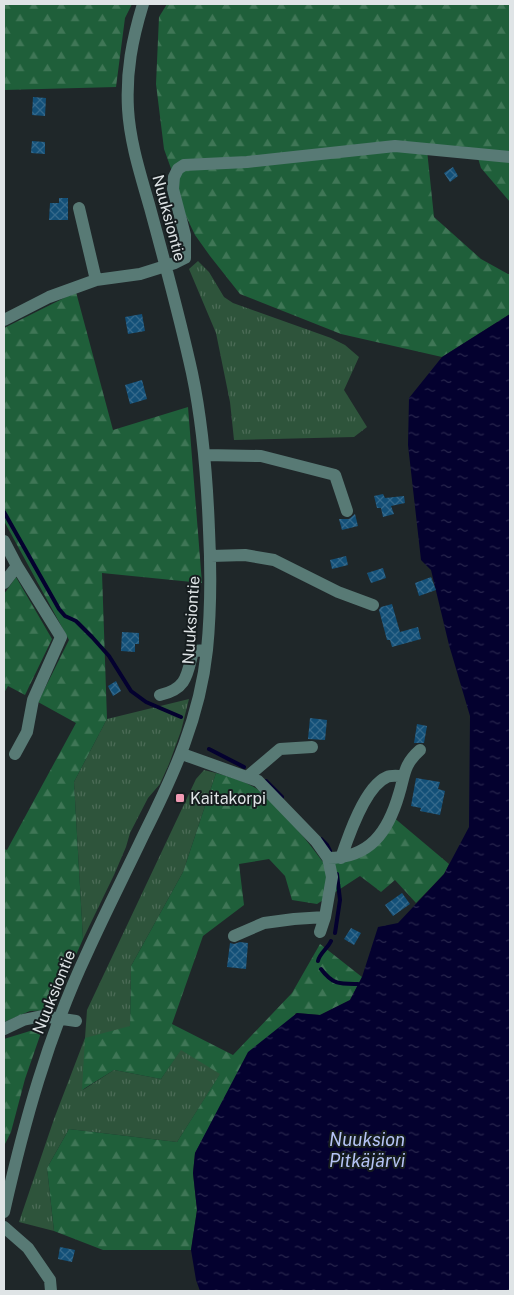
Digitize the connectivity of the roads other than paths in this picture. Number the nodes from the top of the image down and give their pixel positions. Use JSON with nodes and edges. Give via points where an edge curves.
{"nodes":[{"id":1,"x":143,"y":4,"type":"edge"},
{"id":2,"x":510,"y":157,"type":"edge"},
{"id":3,"x":79,"y":208,"type":"dead end"},
{"id":4,"x":165,"y":266,"type":"junction"},
{"id":5,"x":96,"y":280,"type":"junction"},
{"id":6,"x":4,"y":320,"type":"edge"},
{"id":7,"x":205,"y":455,"type":"junction"},
{"id":8,"x":347,"y":511,"type":"dead end"},
{"id":9,"x":4,"y":541,"type":"edge"},
{"id":10,"x":210,"y":556,"type":"junction"},
{"id":11,"x":16,"y":566,"type":"junction"},
{"id":12,"x":4,"y":582,"type":"edge"},
{"id":13,"x":373,"y":605,"type":"dead end"},
{"id":14,"x":207,"y":650,"type":"junction"},
{"id":15,"x":160,"y":695,"type":"dead end"},
{"id":16,"x":312,"y":747,"type":"dead end"},
{"id":17,"x":420,"y":750,"type":"dead end"},
{"id":18,"x":14,"y":754,"type":"dead end"},
{"id":19,"x":182,"y":754,"type":"junction"},
{"id":20,"x":402,"y":776,"type":"junction"},
{"id":21,"x":247,"y":777,"type":"junction"},
{"id":22,"x":334,"y":858,"type":"junction"},
{"id":23,"x":325,"y":917,"type":"junction"},
{"id":24,"x":320,"y":932,"type":"dead end"},
{"id":25,"x":234,"y":936,"type":"dead end"},
{"id":26,"x":60,"y":1018,"type":"junction"},
{"id":27,"x":76,"y":1020,"type":"dead end"},
{"id":28,"x":4,"y":1029,"type":"edge"},
{"id":29,"x":4,"y":1212,"type":"edge"},
{"id":30,"x":4,"y":1227,"type":"edge"},
{"id":31,"x":51,"y":1291,"type":"edge"}],
"edges":[{"from":1,"to":4,"type":"street","name":"Nuuksiontie","via":[[132,43],[128,112]]},
{"from":2,"to":4,"type":"street","via":[[395,146],[247,162],[184,165],[174,177],[173,189],[185,234],[185,258]]},
{"from":3,"to":5,"type":"street"},
{"from":4,"to":5,"type":"street","via":[[140,274]]},
{"from":4,"to":7,"type":"street","name":"Nuuksiontie","via":[[193,376]]},
{"from":5,"to":6,"type":"street","via":[[49,297]]},
{"from":7,"to":8,"type":"street","via":[[261,456],[335,475]]},
{"from":7,"to":10,"type":"street","name":"Nuuksiontie"},
{"from":9,"to":11,"type":"street"},
{"from":10,"to":13,"type":"street","via":[[274,560],[338,592]]},
{"from":10,"to":14,"type":"street","name":"Nuuksiontie"},
{"from":11,"to":12,"type":"street"},
{"from":11,"to":18,"type":"street","via":[[61,638],[33,700],[27,732]]},
{"from":14,"to":15,"type":"street","via":[[193,651],[180,687]]},
{"from":14,"to":19,"type":"street","name":"Nuuksiontie"},
{"from":16,"to":21,"type":"street","via":[[280,749]]},
{"from":17,"to":20,"type":"street"},
{"from":19,"to":21,"type":"street"},
{"from":19,"to":26,"type":"street","name":"Nuuksiontie","via":[[85,957]]},
{"from":20,"to":22,"type":"street","via":[[386,777],[374,787]]},
{"from":20,"to":22,"type":"street","via":[[392,816],[378,839],[358,853]]},
{"from":21,"to":22,"type":"street","via":[[270,793]]},
{"from":22,"to":23,"type":"street"},
{"from":23,"to":24,"type":"street"},
{"from":23,"to":25,"type":"street","via":[[264,922]]},
{"from":26,"to":27,"type":"street"},
{"from":26,"to":28,"type":"street","via":[[42,1016]]},
{"from":26,"to":29,"type":"street","name":"Nuuksiontie","via":[[33,1094]]},
{"from":30,"to":31,"type":"street","via":[[28,1248],[50,1280]]}]}
